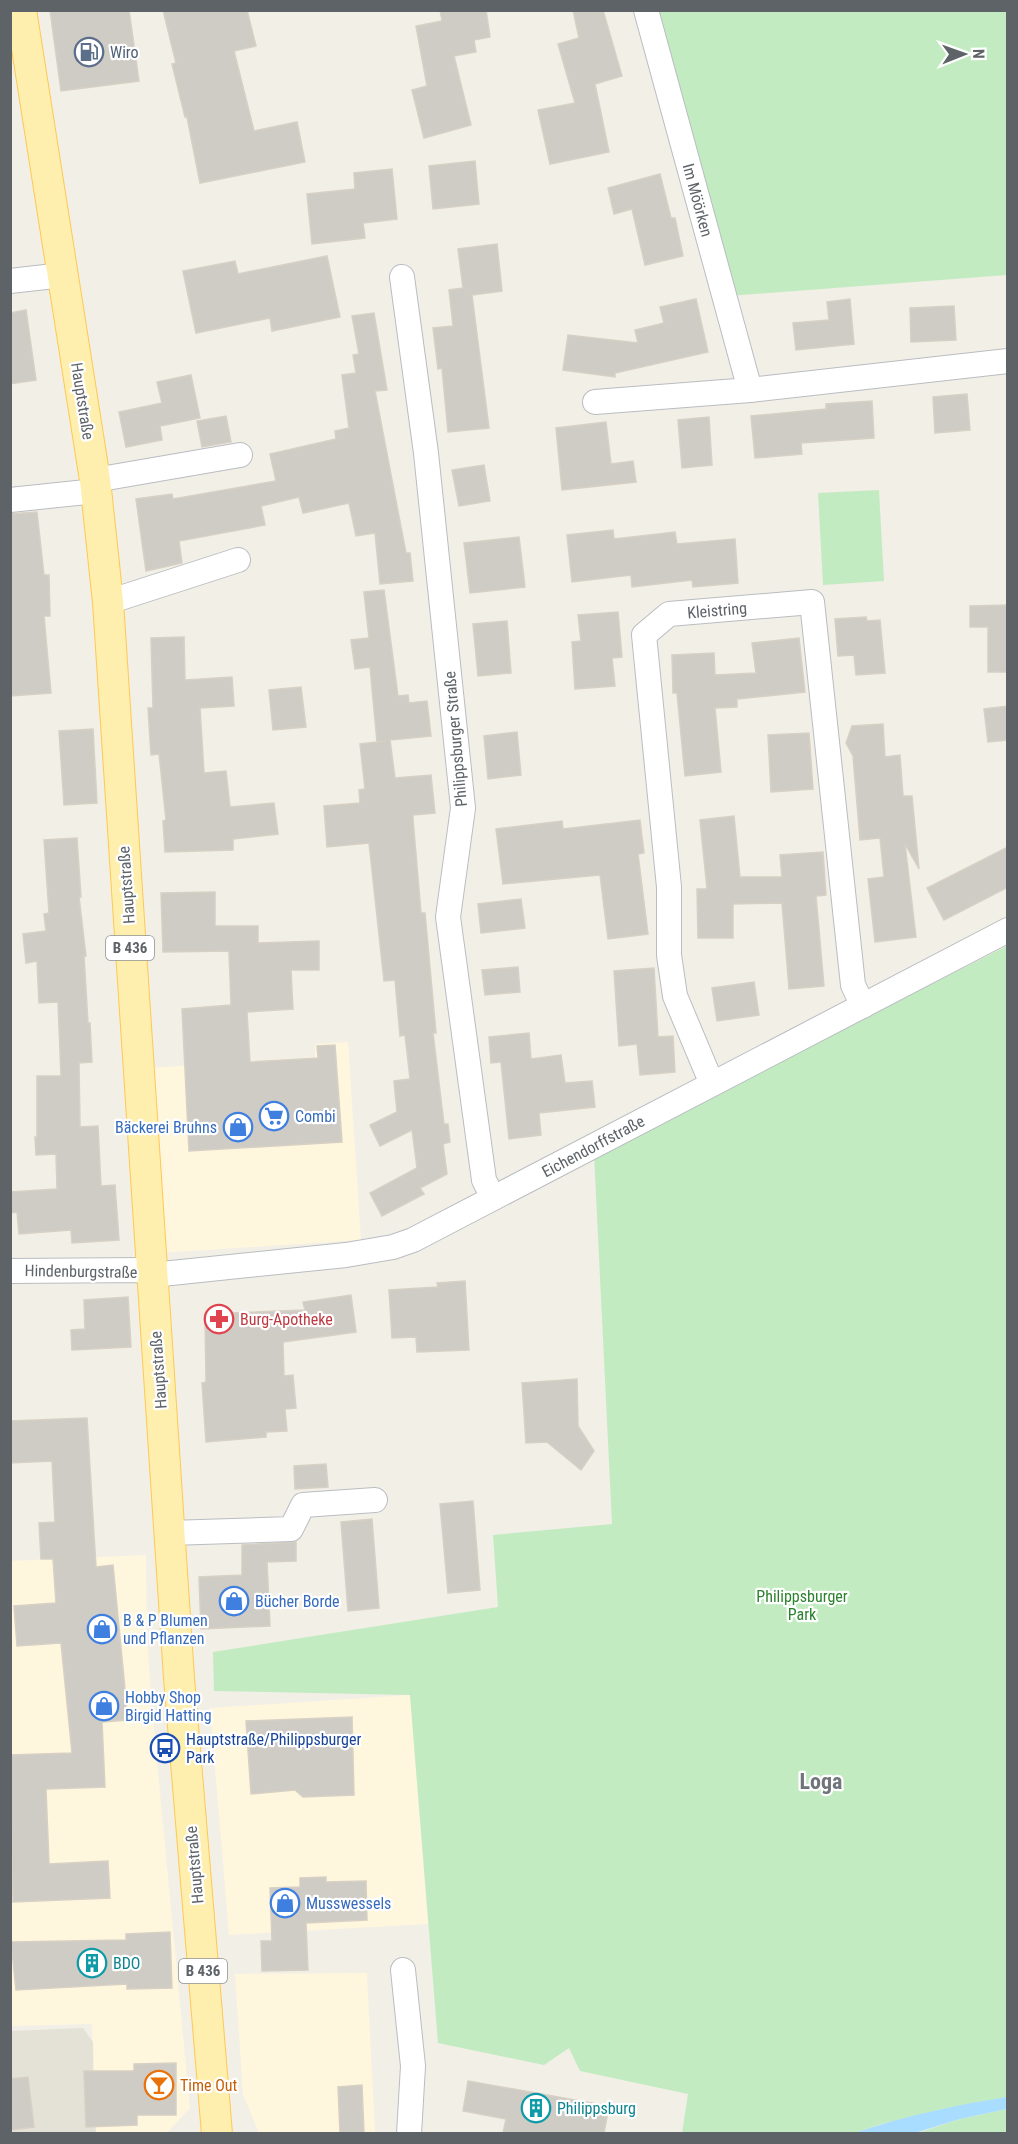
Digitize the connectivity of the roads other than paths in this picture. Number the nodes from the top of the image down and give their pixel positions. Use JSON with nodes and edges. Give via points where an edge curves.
{"nodes":[{"id":1,"x":21,"y":10,"type":"edge"},
{"id":2,"x":646,"y":10,"type":"edge"},
{"id":3,"x":63,"y":275,"type":"junction"},
{"id":4,"x":402,"y":277,"type":"dead end"},
{"id":5,"x":10,"y":281,"type":"edge"},
{"id":6,"x":1008,"y":361,"type":"edge"},
{"id":7,"x":750,"y":390,"type":"junction"},
{"id":8,"x":595,"y":402,"type":"dead end"},
{"id":9,"x":240,"y":455,"type":"dead end"},
{"id":10,"x":95,"y":485,"type":"junction"},
{"id":11,"x":10,"y":500,"type":"edge"},
{"id":12,"x":238,"y":560,"type":"dead end"},
{"id":13,"x":108,"y":602,"type":"junction"},
{"id":14,"x":1008,"y":930,"type":"edge"},
{"id":15,"x":863,"y":1006,"type":"junction"},
{"id":16,"x":712,"y":1084,"type":"junction"},
{"id":17,"x":493,"y":1198,"type":"junction"},
{"id":18,"x":10,"y":1271,"type":"edge"},
{"id":19,"x":152,"y":1275,"type":"junction"},
{"id":20,"x":375,"y":1500,"type":"dead end"},
{"id":21,"x":169,"y":1533,"type":"junction"},
{"id":22,"x":403,"y":1970,"type":"dead end"},
{"id":23,"x":217,"y":2133,"type":"edge"},
{"id":24,"x":409,"y":2133,"type":"edge"}],
"edges":[{"from":1,"to":3,"type":"main road","name":"Hauptstraße","number":"B 436"},
{"from":2,"to":7,"type":"street","name":"Im Möörken"},
{"from":3,"to":5,"type":"street"},
{"from":3,"to":10,"type":"main road","name":"Hauptstraße","number":"B 436"},
{"from":4,"to":17,"type":"street","name":"Philippsburger Straße","via":[[426,453],[463,808],[448,917],[484,1180]]},
{"from":6,"to":7,"type":"street"},
{"from":7,"to":8,"type":"street"},
{"from":9,"to":10,"type":"street"},
{"from":10,"to":11,"type":"street"},
{"from":10,"to":13,"type":"main road","name":"Hauptstraße","number":"B 436"},
{"from":12,"to":13,"type":"street"},
{"from":13,"to":19,"type":"main road","name":"Hauptstraße","number":"B 436"},
{"from":14,"to":15,"type":"street","name":"Eichendorffstraße"},
{"from":15,"to":16,"type":"street","name":"Eichendorffstraße"},
{"from":15,"to":16,"type":"street","name":"Kleistring","via":[[853,985],[812,602],[669,614],[644,635],[669,887],[669,955],[675,996]]},
{"from":16,"to":17,"type":"street","name":"Eichendorffstraße"},
{"from":17,"to":19,"type":"street","name":"Eichendorffstraße","via":[[393,1247]]},
{"from":18,"to":19,"type":"street","name":"Hindenburgstraße","via":[[142,1270]]},
{"from":19,"to":21,"type":"main road","name":"Hauptstraße","number":"B 436"},
{"from":20,"to":21,"type":"street","via":[[303,1505],[291,1529]]},
{"from":21,"to":23,"type":"main road","name":"Hauptstraße","number":"B 436"},
{"from":22,"to":24,"type":"street","via":[[413,2066]]}]}
